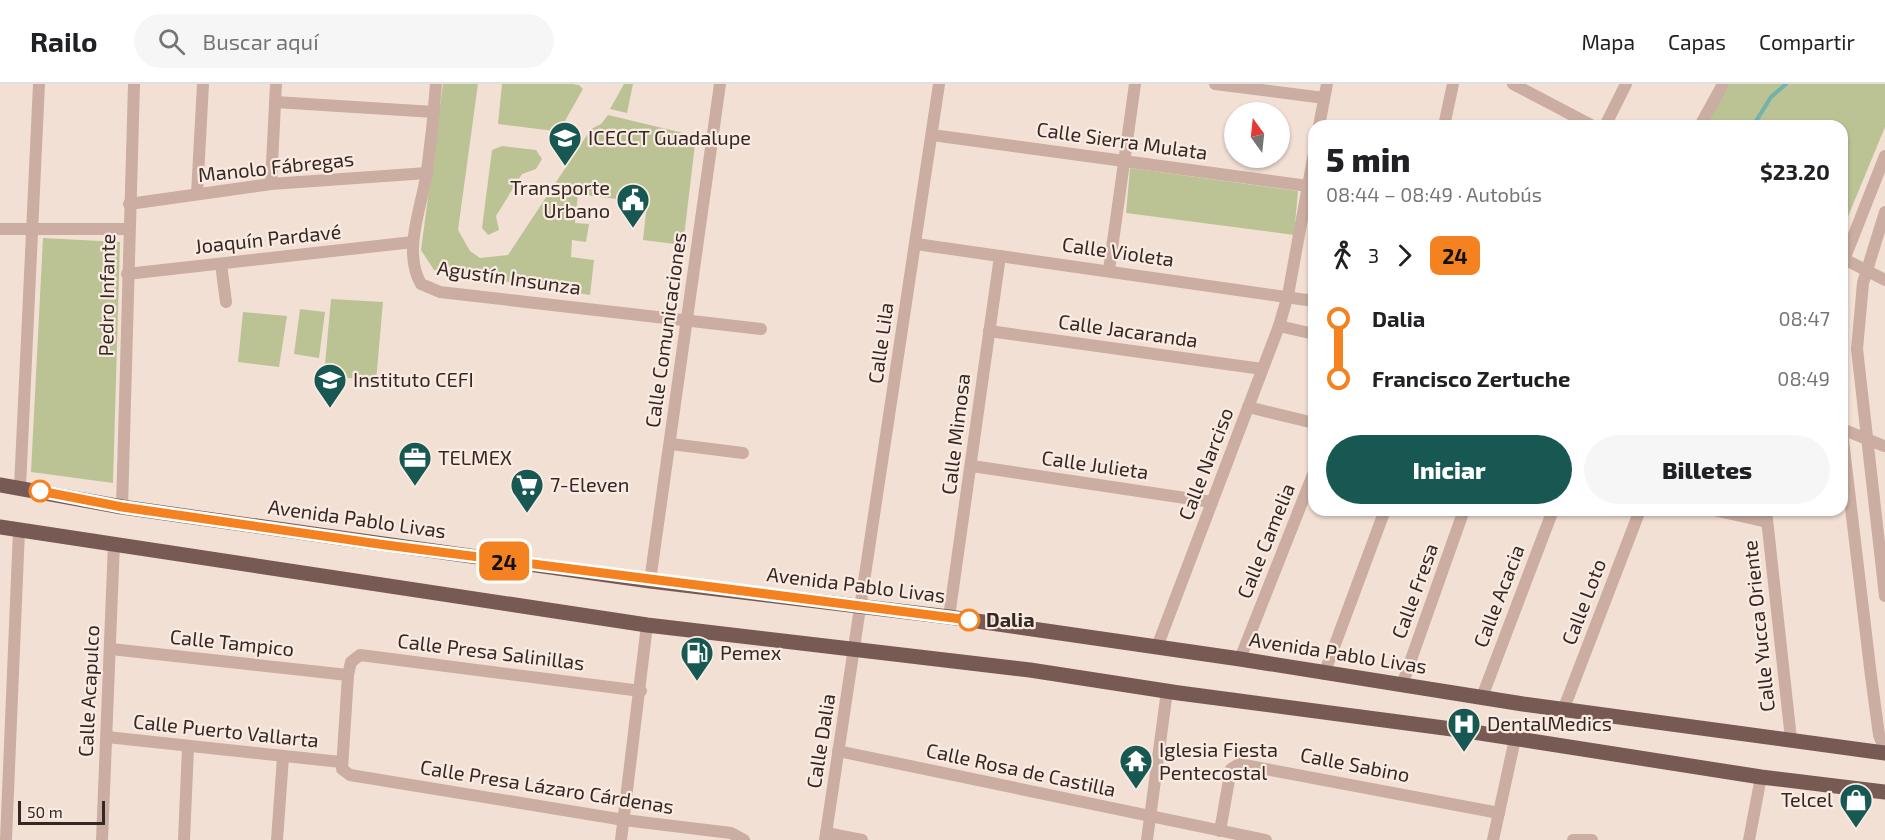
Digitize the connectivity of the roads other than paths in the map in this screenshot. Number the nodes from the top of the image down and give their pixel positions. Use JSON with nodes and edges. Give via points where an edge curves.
{"nodes":[{"id":1,"x":39,"y":84,"type":"edge"},
{"id":2,"x":134,"y":84,"type":"edge"},
{"id":3,"x":203,"y":84,"type":"edge"},
{"id":4,"x":276,"y":84,"type":"edge"},
{"id":5,"x":436,"y":84,"type":"edge"},
{"id":6,"x":720,"y":84,"type":"edge"},
{"id":7,"x":939,"y":84,"type":"edge"},
{"id":8,"x":1135,"y":84,"type":"edge"},
{"id":9,"x":1215,"y":84,"type":"edge"},
{"id":10,"x":1327,"y":84,"type":"edge"},
{"id":11,"x":1453,"y":84,"type":"edge"},
{"id":12,"x":1513,"y":84,"type":"edge"},
{"id":13,"x":1626,"y":84,"type":"edge"},
{"id":14,"x":1723,"y":84,"type":"edge"},
{"id":15,"x":1324,"y":98,"type":"junction"},
{"id":16,"x":275,"y":102,"type":"junction"},
{"id":17,"x":434,"y":112,"type":"junction"},
{"id":18,"x":1320,"y":120,"type":"edge"},
{"id":19,"x":1445,"y":120,"type":"edge"},
{"id":20,"x":1582,"y":120,"type":"edge"},
{"id":21,"x":1608,"y":120,"type":"edge"},
{"id":22,"x":1703,"y":120,"type":"edge"},
{"id":23,"x":932,"y":135,"type":"junction"},
{"id":24,"x":1885,"y":156,"type":"edge"},
{"id":25,"x":1124,"y":161,"type":"junction"},
{"id":26,"x":427,"y":173,"type":"junction"},
{"id":27,"x":271,"y":184,"type":"junction"},
{"id":28,"x":1308,"y":186,"type":"joint"},
{"id":29,"x":197,"y":194,"type":"junction"},
{"id":30,"x":129,"y":204,"type":"junction"},
{"id":31,"x":1885,"y":212,"type":"edge"},
{"id":32,"x":0,"y":229,"type":"edge"},
{"id":33,"x":128,"y":229,"type":"junction"},
{"id":34,"x":34,"y":230,"type":"junction"},
{"id":35,"x":414,"y":242,"type":"junction"},
{"id":36,"x":916,"y":244,"type":"junction"},
{"id":37,"x":1848,"y":248,"type":"edge"},
{"id":38,"x":1000,"y":256,"type":"junction"},
{"id":39,"x":1848,"y":263,"type":"edge"},
{"id":40,"x":221,"y":264,"type":"junction"},
{"id":41,"x":1109,"y":270,"type":"junction"},
{"id":42,"x":1865,"y":270,"type":"junction"},
{"id":43,"x":127,"y":274,"type":"junction"},
{"id":44,"x":1885,"y":280,"type":"edge"},
{"id":45,"x":1288,"y":295,"type":"junction"},
{"id":46,"x":1308,"y":300,"type":"edge"},
{"id":47,"x":226,"y":302,"type":"dead end"},
{"id":48,"x":686,"y":321,"type":"junction"},
{"id":49,"x":1279,"y":326,"type":"junction"},
{"id":50,"x":760,"y":329,"type":"dead end"},
{"id":51,"x":989,"y":331,"type":"junction"},
{"id":52,"x":1308,"y":333,"type":"edge"},
{"id":53,"x":1262,"y":369,"type":"junction"},
{"id":54,"x":1248,"y":407,"type":"junction"},
{"id":55,"x":1308,"y":422,"type":"edge"},
{"id":56,"x":1848,"y":434,"type":"edge"},
{"id":57,"x":1868,"y":443,"type":"junction"},
{"id":58,"x":671,"y":444,"type":"junction"},
{"id":59,"x":1848,"y":445,"type":"edge"},
{"id":60,"x":1885,"y":446,"type":"edge"},
{"id":61,"x":742,"y":453,"type":"dead end"},
{"id":62,"x":972,"y":466,"type":"junction"},
{"id":63,"x":0,"y":484,"type":"edge"},
{"id":64,"x":20,"y":487,"type":"junction"},
{"id":65,"x":1308,"y":487,"type":"edge"},
{"id":66,"x":1848,"y":487,"type":"edge"},
{"id":67,"x":1212,"y":502,"type":"junction"},
{"id":68,"x":122,"y":507,"type":"junction"},
{"id":69,"x":1383,"y":516,"type":"edge"},
{"id":70,"x":1462,"y":516,"type":"edge"},
{"id":71,"x":1552,"y":516,"type":"edge"},
{"id":72,"x":1638,"y":516,"type":"edge"},
{"id":73,"x":1767,"y":516,"type":"edge"},
{"id":74,"x":0,"y":527,"type":"edge"},
{"id":75,"x":19,"y":530,"type":"junction"},
{"id":76,"x":114,"y":543,"type":"junction"},
{"id":77,"x":650,"y":581,"type":"junction"},
{"id":78,"x":1885,"y":596,"type":"edge"},
{"id":79,"x":862,"y":608,"type":"junction"},
{"id":80,"x":949,"y":617,"type":"junction"},
{"id":81,"x":647,"y":625,"type":"junction"},
{"id":82,"x":1157,"y":647,"type":"junction"},
{"id":83,"x":111,"y":649,"type":"junction"},
{"id":84,"x":856,"y":649,"type":"junction"},
{"id":85,"x":1240,"y":658,"type":"junction"},
{"id":86,"x":1324,"y":674,"type":"junction"},
{"id":87,"x":348,"y":675,"type":"junction"},
{"id":88,"x":1402,"y":685,"type":"junction"},
{"id":89,"x":641,"y":691,"type":"junction"},
{"id":90,"x":1167,"y":692,"type":"junction"},
{"id":91,"x":1482,"y":697,"type":"junction"},
{"id":92,"x":1564,"y":708,"type":"junction"},
{"id":93,"x":107,"y":737,"type":"junction"},
{"id":94,"x":1515,"y":739,"type":"junction"},
{"id":95,"x":1791,"y":739,"type":"junction"},
{"id":96,"x":188,"y":748,"type":"junction"},
{"id":97,"x":838,"y":751,"type":"junction"},
{"id":98,"x":1885,"y":752,"type":"edge"},
{"id":99,"x":284,"y":757,"type":"junction"},
{"id":100,"x":343,"y":768,"type":"junction"},
{"id":101,"x":1761,"y":777,"type":"junction"},
{"id":102,"x":1885,"y":792,"type":"edge"},
{"id":103,"x":1499,"y":813,"type":"junction"},
{"id":104,"x":1149,"y":817,"type":"junction"},
{"id":105,"x":624,"y":820,"type":"junction"},
{"id":106,"x":1220,"y":831,"type":"junction"},
{"id":107,"x":826,"y":836,"type":"edge"},
{"id":108,"x":743,"y":839,"type":"edge"},
{"id":109,"x":6,"y":840,"type":"edge"},
{"id":110,"x":102,"y":840,"type":"edge"},
{"id":111,"x":184,"y":840,"type":"edge"},
{"id":112,"x":277,"y":840,"type":"edge"},
{"id":113,"x":621,"y":840,"type":"edge"},
{"id":114,"x":862,"y":840,"type":"edge"},
{"id":115,"x":1147,"y":840,"type":"edge"},
{"id":116,"x":1266,"y":840,"type":"edge"},
{"id":117,"x":1493,"y":840,"type":"edge"},
{"id":118,"x":1749,"y":840,"type":"edge"}],
"edges":[{"from":1,"to":34,"type":"street"},
{"from":2,"to":30,"type":"street","name":"Pedro Infante"},
{"from":3,"to":29,"type":"street"},
{"from":4,"to":16,"type":"street"},
{"from":5,"to":17,"type":"street","name":"Agustín Insunza"},
{"from":6,"to":48,"type":"street","name":"Calle Comunicaciones"},
{"from":7,"to":23,"type":"street","name":"Calle Lila"},
{"from":8,"to":25,"type":"street"},
{"from":9,"to":15,"type":"street"},
{"from":10,"to":15,"type":"street"},
{"from":11,"to":19,"type":"street"},
{"from":12,"to":20,"type":"street"},
{"from":13,"to":21,"type":"street"},
{"from":14,"to":22,"type":"street"},
{"from":15,"to":18,"type":"street"},
{"from":16,"to":17,"type":"street"},
{"from":16,"to":27,"type":"street"},
{"from":17,"to":26,"type":"street","name":"Agustín Insunza"},
{"from":23,"to":25,"type":"street","name":"Calle Sierra Mulata"},
{"from":23,"to":36,"type":"street","name":"Calle Lila"},
{"from":24,"to":37,"type":"street"},
{"from":25,"to":28,"type":"street","name":"Calle Sierra Mulata"},
{"from":25,"to":41,"type":"street"},
{"from":26,"to":27,"type":"street","name":"Manolo Fábregas"},
{"from":26,"to":35,"type":"street","name":"Agustín Insunza"},
{"from":27,"to":29,"type":"street","name":"Manolo Fábregas"},
{"from":28,"to":45,"type":"street","name":"Calle Narciso"},
{"from":29,"to":30,"type":"street","name":"Manolo Fábregas"},
{"from":30,"to":33,"type":"street","name":"Pedro Infante"},
{"from":31,"to":42,"type":"street"},
{"from":32,"to":34,"type":"street"},
{"from":33,"to":34,"type":"street"},
{"from":33,"to":43,"type":"street","name":"Pedro Infante"},
{"from":34,"to":64,"type":"street"},
{"from":35,"to":40,"type":"street","name":"Joaquín Pardavé"},
{"from":35,"to":48,"type":"street","name":"Agustín Insunza","via":[[417,276],[428,289]]},
{"from":36,"to":38,"type":"street","name":"Calle Violeta"},
{"from":36,"to":79,"type":"street","name":"Calle Lila"},
{"from":38,"to":41,"type":"street","name":"Calle Violeta"},
{"from":38,"to":51,"type":"street","name":"Calle Mimosa"},
{"from":39,"to":42,"type":"street"},
{"from":40,"to":43,"type":"street","name":"Joaquín Pardavé"},
{"from":40,"to":47,"type":"street"},
{"from":41,"to":45,"type":"street","name":"Calle Violeta"},
{"from":42,"to":44,"type":"street"},
{"from":42,"to":57,"type":"street","via":[[1857,349]]},
{"from":43,"to":68,"type":"street","name":"Pedro Infante"},
{"from":45,"to":46,"type":"street","name":"Calle Violeta"},
{"from":45,"to":49,"type":"street","name":"Calle Narciso"},
{"from":48,"to":50,"type":"street","name":"Agustín Insunza"},
{"from":48,"to":58,"type":"street","name":"Calle Comunicaciones"},
{"from":49,"to":52,"type":"street"},
{"from":49,"to":53,"type":"street","name":"Calle Narciso"},
{"from":51,"to":53,"type":"street","name":"Calle Jacaranda"},
{"from":51,"to":62,"type":"street","name":"Calle Mimosa"},
{"from":53,"to":54,"type":"street","name":"Calle Narciso"},
{"from":54,"to":55,"type":"street"},
{"from":54,"to":67,"type":"street","name":"Calle Narciso"},
{"from":56,"to":57,"type":"street"},
{"from":57,"to":59,"type":"street"},
{"from":57,"to":60,"type":"street"},
{"from":57,"to":78,"type":"street"},
{"from":58,"to":61,"type":"street"},
{"from":58,"to":77,"type":"street","name":"Calle Comunicaciones"},
{"from":62,"to":67,"type":"street","name":"Calle Julieta"},
{"from":62,"to":80,"type":"street","name":"Calle Mimosa"},
{"from":63,"to":64,"type":"main road","name":"Avenida Pablo Livas"},
{"from":64,"to":68,"type":"main road","name":"Avenida Pablo Livas"},
{"from":65,"to":85,"type":"street","name":"Calle Camelia"},
{"from":66,"to":98,"type":"street","via":[[1879,735]]},
{"from":67,"to":82,"type":"street","name":"Calle Narciso"},
{"from":68,"to":77,"type":"main road","name":"Avenida Pablo Livas"},
{"from":69,"to":86,"type":"street"},
{"from":70,"to":88,"type":"street","name":"Calle Fresa"},
{"from":71,"to":91,"type":"street","name":"Calle Acacia"},
{"from":72,"to":92,"type":"street","name":"Calle Loto"},
{"from":73,"to":95,"type":"street","name":"Calle Yucca Oriente"},
{"from":74,"to":75,"type":"main road"},
{"from":75,"to":76,"type":"main road"},
{"from":75,"to":109,"type":"street"},
{"from":76,"to":81,"type":"main road"},
{"from":76,"to":83,"type":"street","name":"Calle Acapulco"},
{"from":77,"to":79,"type":"main road","name":"Avenida Pablo Livas"},
{"from":79,"to":80,"type":"main road","name":"Avenida Pablo Livas"},
{"from":79,"to":84,"type":"street","name":"Calle Lila"},
{"from":80,"to":82,"type":"main road","name":"Avenida Pablo Livas"},
{"from":81,"to":84,"type":"main road"},
{"from":81,"to":89,"type":"street"},
{"from":82,"to":85,"type":"main road","name":"Avenida Pablo Livas"},
{"from":83,"to":87,"type":"street","name":"Calle Tampico"},
{"from":83,"to":93,"type":"street","name":"Calle Acapulco"},
{"from":84,"to":90,"type":"main road","via":[[1030,670]]},
{"from":84,"to":97,"type":"street","name":"Calle Dalia"},
{"from":85,"to":86,"type":"main road","name":"Avenida Pablo Livas"},
{"from":86,"to":88,"type":"main road","name":"Avenida Pablo Livas"},
{"from":87,"to":89,"type":"street","name":"Calle Presa Salinillas","via":[[351,662],[360,655]]},
{"from":87,"to":100,"type":"street"},
{"from":88,"to":91,"type":"main road","name":"Avenida Pablo Livas"},
{"from":89,"to":105,"type":"street"},
{"from":90,"to":94,"type":"main road"},
{"from":90,"to":104,"type":"street"},
{"from":91,"to":92,"type":"main road","name":"Avenida Pablo Livas"},
{"from":92,"to":95,"type":"main road","name":"Avenida Pablo Livas"},
{"from":93,"to":96,"type":"street","name":"Calle Puerto Vallarta"},
{"from":93,"to":110,"type":"street","name":"Calle Acapulco"},
{"from":94,"to":101,"type":"main road"},
{"from":94,"to":103,"type":"street"},
{"from":95,"to":98,"type":"main road","name":"Avenida Pablo Livas"},
{"from":96,"to":99,"type":"street","name":"Calle Puerto Vallarta"},
{"from":96,"to":111,"type":"street"},
{"from":97,"to":104,"type":"street","name":"Calle Rosa de Castilla"},
{"from":97,"to":107,"type":"street","name":"Calle Dalia"},
{"from":99,"to":100,"type":"street","name":"Calle Puerto Vallarta"},
{"from":99,"to":112,"type":"street"},
{"from":100,"to":105,"type":"street","name":"Calle Presa Lázaro Cárdenas"},
{"from":101,"to":102,"type":"main road"},
{"from":101,"to":118,"type":"street"},
{"from":103,"to":106,"type":"street","name":"Calle Sabino","via":[[1239,764],[1231,769]]},
{"from":103,"to":117,"type":"street"},
{"from":104,"to":106,"type":"street","name":"Calle Rosa de Castilla"},
{"from":104,"to":115,"type":"street"},
{"from":105,"to":108,"type":"street","name":"Calle Presa Lázaro Cárdenas","via":[[731,833]]},
{"from":105,"to":113,"type":"street"},
{"from":106,"to":116,"type":"street","name":"Calle Rosa de Castilla"},
{"from":107,"to":114,"type":"street"}]}
